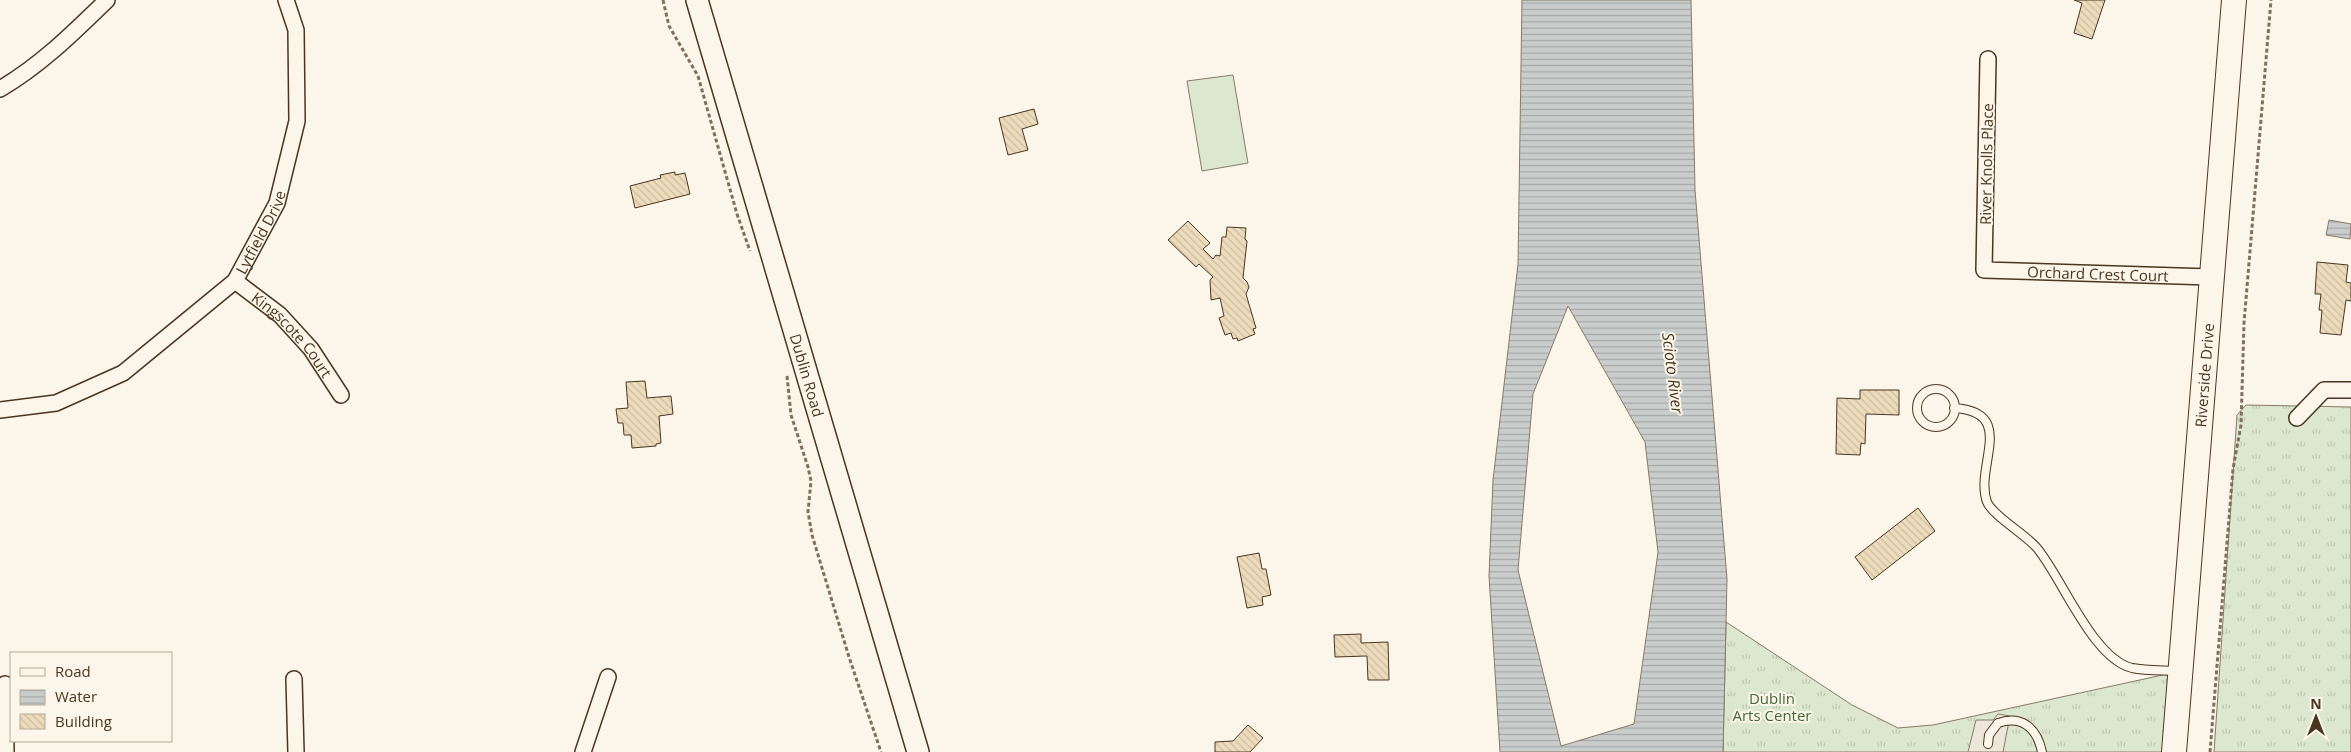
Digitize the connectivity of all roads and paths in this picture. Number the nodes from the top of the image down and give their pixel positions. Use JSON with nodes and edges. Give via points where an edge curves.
{"nodes":[{"id":1,"x":107,"y":0,"type":"edge"},
{"id":2,"x":286,"y":0,"type":"edge"},
{"id":3,"x":663,"y":0,"type":"edge"},
{"id":4,"x":697,"y":0,"type":"edge"},
{"id":5,"x":2234,"y":0,"type":"edge"},
{"id":6,"x":2271,"y":0,"type":"edge"},
{"id":7,"x":1988,"y":59,"type":"dead end"},
{"id":8,"x":0,"y":89,"type":"edge"},
{"id":9,"x":750,"y":253,"type":"dead end"},
{"id":10,"x":1984,"y":270,"type":"joint"},
{"id":11,"x":2211,"y":277,"type":"junction"},
{"id":12,"x":235,"y":281,"type":"junction"},
{"id":13,"x":786,"y":372,"type":"dead end"},
{"id":14,"x":2351,"y":390,"type":"edge"},
{"id":15,"x":340,"y":395,"type":"dead end"},
{"id":16,"x":1954,"y":408,"type":"junction"},
{"id":17,"x":0,"y":410,"type":"edge"},
{"id":18,"x":2297,"y":418,"type":"dead end"},
{"id":19,"x":2181,"y":671,"type":"junction"},
{"id":20,"x":608,"y":677,"type":"dead end"},
{"id":21,"x":294,"y":679,"type":"dead end"},
{"id":22,"x":5,"y":684,"type":"dead end"},
{"id":23,"x":1988,"y":744,"type":"dead end"},
{"id":24,"x":6,"y":752,"type":"edge"},
{"id":25,"x":296,"y":752,"type":"edge"},
{"id":26,"x":583,"y":752,"type":"edge"},
{"id":27,"x":881,"y":752,"type":"edge"},
{"id":28,"x":918,"y":752,"type":"edge"},
{"id":29,"x":2042,"y":752,"type":"edge"},
{"id":30,"x":2174,"y":752,"type":"edge"},
{"id":31,"x":2210,"y":752,"type":"edge"}],
"edges":[{"from":1,"to":8,"type":"street","via":[[26,74]]},
{"from":2,"to":12,"type":"street","name":"Lytfield Drive","via":[[296,30],[297,121],[277,203]]},
{"from":3,"to":9,"type":"path","via":[[670,26],[698,76]]},
{"from":4,"to":28,"type":"main road","name":"Dublin Road"},
{"from":5,"to":11,"type":"main road","name":"Riverside Drive"},
{"from":6,"to":31,"type":"path","via":[[2244,323],[2241,425],[2233,469]]},
{"from":7,"to":10,"type":"street","name":"River Knolls Place"},
{"from":10,"to":11,"type":"street","name":"Orchard Crest Court"},
{"from":11,"to":19,"type":"main road","name":"Riverside Drive"},
{"from":12,"to":15,"type":"street","name":"Kingscote Court","via":[[280,315],[311,349]]},
{"from":12,"to":17,"type":"street","name":"Lytfield Drive","via":[[123,373],[56,403]]},
{"from":13,"to":27,"type":"path","via":[[791,415],[810,474],[808,512],[812,535],[848,657]]},
{"from":14,"to":18,"type":"street","via":[[2324,390]]},
{"from":16,"to":16,"type":"lane","via":[[1950,396],[1939,390],[1927,392],[1917,406],[1924,423],[1934,427],[1950,420]]},
{"from":16,"to":19,"type":"lane","via":[[1982,414],[1987,422],[1990,436],[1988,502],[1996,514],[2027,536],[2096,640],[2115,660],[2131,668]]},
{"from":19,"to":30,"type":"main road","name":"Riverside Drive"},
{"from":20,"to":26,"type":"street"},
{"from":21,"to":25,"type":"street"},
{"from":22,"to":24,"type":"street"},
{"from":23,"to":29,"type":"lane","via":[[1989,735],[1998,723],[2013,720],[2028,725]]}]}
